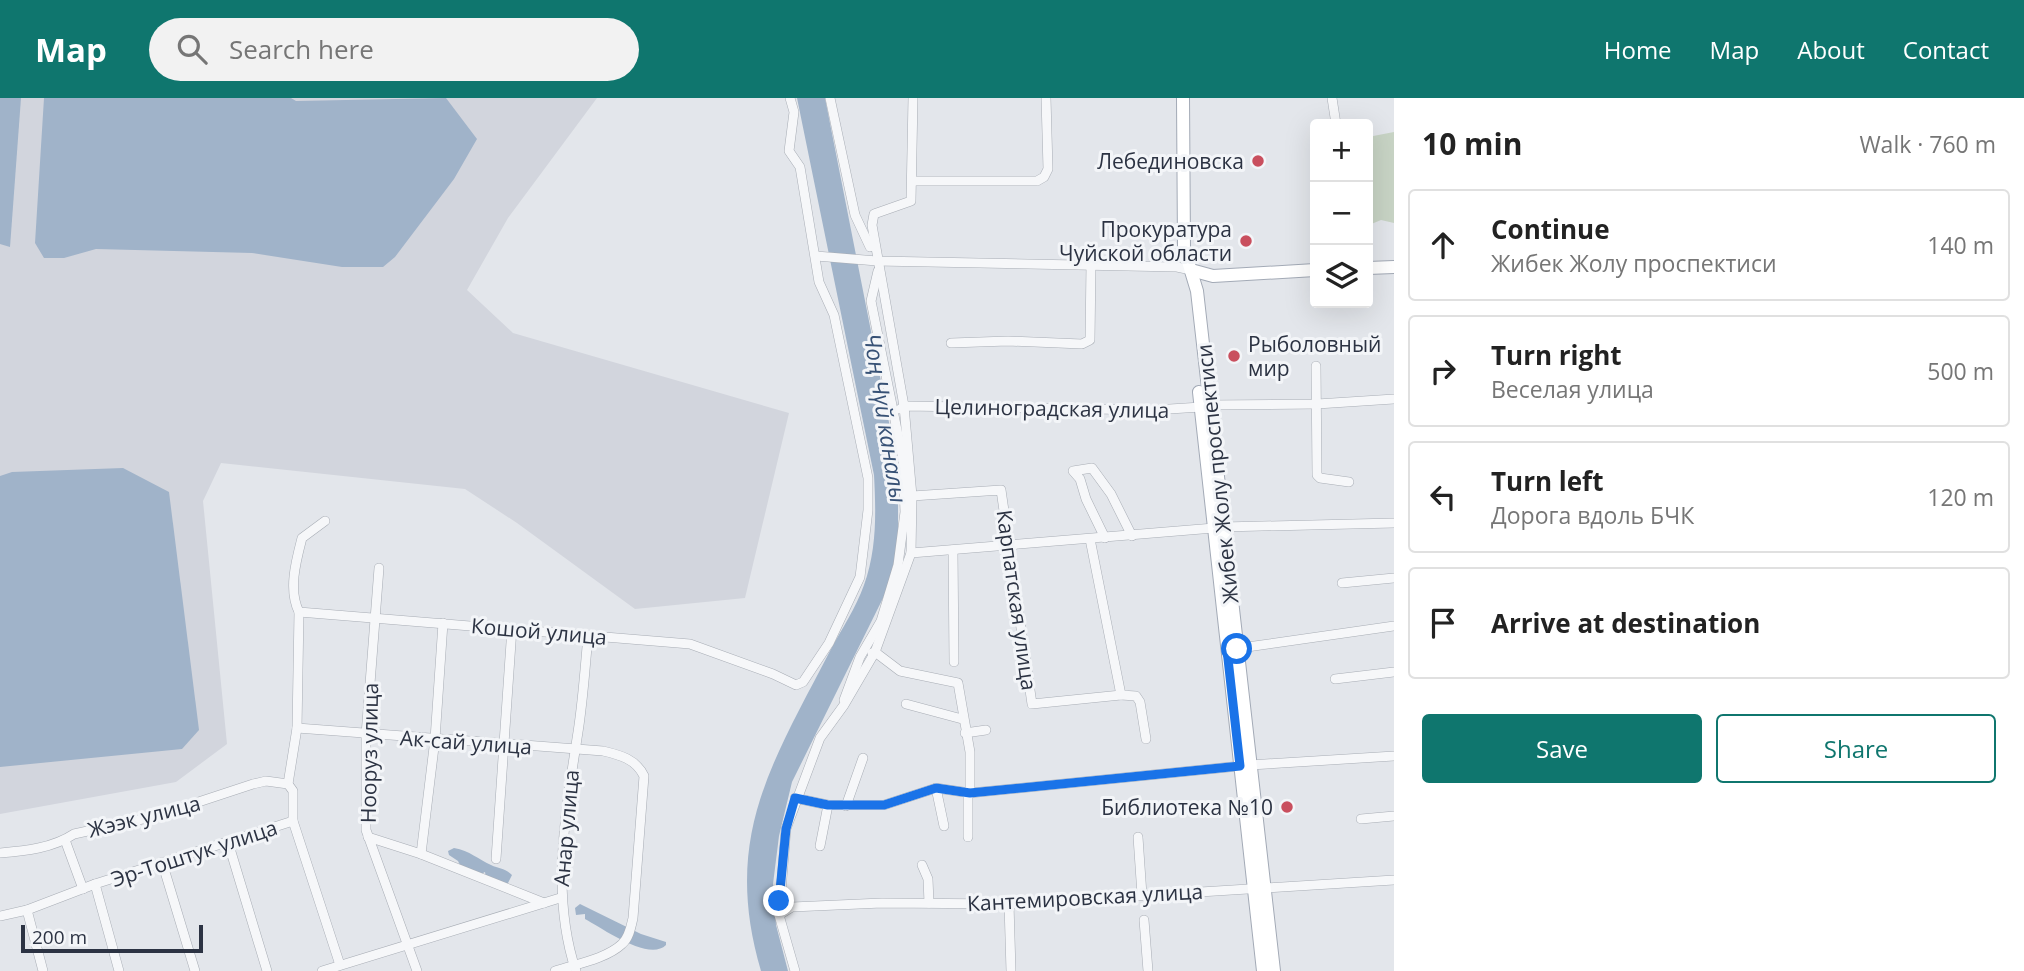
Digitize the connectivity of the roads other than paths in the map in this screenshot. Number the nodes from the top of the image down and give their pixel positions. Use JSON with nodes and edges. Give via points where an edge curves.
{"nodes":[{"id":1,"x":790,"y":98,"type":"edge"},
{"id":2,"x":830,"y":98,"type":"edge"},
{"id":3,"x":913,"y":98,"type":"edge"},
{"id":4,"x":1046,"y":98,"type":"edge"},
{"id":5,"x":1183,"y":98,"type":"edge"},
{"id":6,"x":1332,"y":98,"type":"edge"},
{"id":7,"x":1335,"y":119,"type":"edge"},
{"id":8,"x":913,"y":181,"type":"junction"},
{"id":9,"x":820,"y":257,"type":"junction"},
{"id":10,"x":1393,"y":263,"type":"edge"},
{"id":11,"x":874,"y":264,"type":"junction"},
{"id":12,"x":1091,"y":264,"type":"junction"},
{"id":13,"x":1373,"y":267,"type":"edge"},
{"id":14,"x":1191,"y":270,"type":"junction"},
{"id":15,"x":1310,"y":270,"type":"edge"},
{"id":16,"x":951,"y":343,"type":"dead end"},
{"id":17,"x":1316,"y":366,"type":"dead end"},
{"id":18,"x":1394,"y":399,"type":"edge"},
{"id":19,"x":1317,"y":404,"type":"junction"},
{"id":20,"x":904,"y":406,"type":"junction"},
{"id":21,"x":1205,"y":406,"type":"junction"},
{"id":22,"x":893,"y":416,"type":"junction"},
{"id":23,"x":1349,"y":482,"type":"dead end"},
{"id":24,"x":912,"y":496,"type":"junction"},
{"id":25,"x":326,"y":521,"type":"dead end"},
{"id":26,"x":1394,"y":523,"type":"edge"},
{"id":27,"x":1218,"y":527,"type":"junction"},
{"id":28,"x":1132,"y":536,"type":"junction"},
{"id":29,"x":1105,"y":538,"type":"junction"},
{"id":30,"x":1090,"y":539,"type":"junction"},
{"id":31,"x":1011,"y":545,"type":"junction"},
{"id":32,"x":953,"y":550,"type":"junction"},
{"id":33,"x":911,"y":554,"type":"junction"},
{"id":34,"x":898,"y":565,"type":"junction"},
{"id":35,"x":379,"y":568,"type":"dead end"},
{"id":36,"x":1394,"y":578,"type":"edge"},
{"id":37,"x":1342,"y":583,"type":"dead end"},
{"id":38,"x":299,"y":612,"type":"junction"},
{"id":39,"x":375,"y":618,"type":"junction"},
{"id":40,"x":443,"y":623,"type":"junction"},
{"id":41,"x":1394,"y":626,"type":"edge"},
{"id":42,"x":512,"y":628,"type":"junction"},
{"id":43,"x":588,"y":636,"type":"junction"},
{"id":44,"x":1232,"y":649,"type":"junction"},
{"id":45,"x":875,"y":652,"type":"junction"},
{"id":46,"x":860,"y":657,"type":"junction"},
{"id":47,"x":954,"y":662,"type":"dead end"},
{"id":48,"x":1394,"y":672,"type":"edge"},
{"id":49,"x":1335,"y":679,"type":"dead end"},
{"id":50,"x":1121,"y":695,"type":"junction"},
{"id":51,"x":906,"y":704,"type":"dead end"},
{"id":52,"x":844,"y":705,"type":"junction"},
{"id":53,"x":962,"y":719,"type":"junction"},
{"id":54,"x":297,"y":728,"type":"junction"},
{"id":55,"x":986,"y":730,"type":"dead end"},
{"id":56,"x":965,"y":733,"type":"junction"},
{"id":57,"x":366,"y":735,"type":"junction"},
{"id":58,"x":435,"y":739,"type":"junction"},
{"id":59,"x":1146,"y":739,"type":"dead end"},
{"id":60,"x":504,"y":745,"type":"junction"},
{"id":61,"x":575,"y":749,"type":"junction"},
{"id":62,"x":1394,"y":757,"type":"edge"},
{"id":63,"x":863,"y":758,"type":"dead end"},
{"id":64,"x":1245,"y":765,"type":"junction"},
{"id":65,"x":288,"y":784,"type":"junction"},
{"id":66,"x":936,"y":788,"type":"junction"},
{"id":67,"x":969,"y":793,"type":"junction"},
{"id":68,"x":795,"y":798,"type":"junction"},
{"id":69,"x":828,"y":805,"type":"junction"},
{"id":70,"x":846,"y":806,"type":"junction"},
{"id":71,"x":1394,"y":816,"type":"edge"},
{"id":72,"x":1361,"y":819,"type":"dead end"},
{"id":73,"x":293,"y":821,"type":"junction"},
{"id":74,"x":944,"y":827,"type":"dead end"},
{"id":75,"x":368,"y":837,"type":"junction"},
{"id":76,"x":968,"y":837,"type":"dead end"},
{"id":77,"x":1138,"y":837,"type":"dead end"},
{"id":78,"x":65,"y":840,"type":"junction"},
{"id":79,"x":228,"y":842,"type":"junction"},
{"id":80,"x":820,"y":846,"type":"dead end"},
{"id":81,"x":0,"y":853,"type":"edge"},
{"id":82,"x":421,"y":853,"type":"junction"},
{"id":83,"x":496,"y":859,"type":"dead end"},
{"id":84,"x":162,"y":862,"type":"junction"},
{"id":85,"x":922,"y":865,"type":"dead end"},
{"id":86,"x":1394,"y":880,"type":"edge"},
{"id":87,"x":95,"y":884,"type":"junction"},
{"id":88,"x":1259,"y":887,"type":"junction"},
{"id":89,"x":83,"y":889,"type":"junction"},
{"id":90,"x":1142,"y":895,"type":"junction"},
{"id":91,"x":560,"y":898,"type":"junction"},
{"id":92,"x":544,"y":903,"type":"junction"},
{"id":93,"x":929,"y":903,"type":"junction"},
{"id":94,"x":1009,"y":904,"type":"junction"},
{"id":95,"x":27,"y":910,"type":"junction"},
{"id":96,"x":779,"y":915,"type":"junction"},
{"id":97,"x":0,"y":916,"type":"edge"},
{"id":98,"x":1144,"y":920,"type":"dead end"},
{"id":99,"x":407,"y":944,"type":"junction"},
{"id":100,"x":340,"y":965,"type":"junction"},
{"id":101,"x":575,"y":968,"type":"edge"},
{"id":102,"x":43,"y":971,"type":"edge"},
{"id":103,"x":120,"y":971,"type":"edge"},
{"id":104,"x":195,"y":971,"type":"edge"},
{"id":105,"x":267,"y":971,"type":"edge"},
{"id":106,"x":322,"y":971,"type":"edge"},
{"id":107,"x":417,"y":971,"type":"edge"},
{"id":108,"x":555,"y":971,"type":"edge"},
{"id":109,"x":795,"y":971,"type":"edge"},
{"id":110,"x":1011,"y":971,"type":"edge"},
{"id":111,"x":1148,"y":971,"type":"edge"},
{"id":112,"x":1263,"y":971,"type":"edge"},
{"id":113,"x":1274,"y":971,"type":"edge"}],
"edges":[{"from":1,"to":9,"type":"street","via":[[794,112],[789,151],[800,167]]},
{"from":2,"to":11,"type":"street","via":[[855,215]]},
{"from":3,"to":8,"type":"street"},
{"from":4,"to":8,"type":"street","via":[[1048,169],[1044,177]]},
{"from":5,"to":14,"type":"main road","name":"Жибек Жолу проспектиси","via":[[1184,248]]},
{"from":6,"to":7,"type":"street"},
{"from":8,"to":11,"type":"street","via":[[911,201],[874,214]]},
{"from":9,"to":11,"type":"street"},
{"from":9,"to":43,"type":"street","name":"Кошой улица","via":[[819,282],[834,315],[867,478],[868,510],[860,577],[829,643],[803,682],[796,685],[690,644]]},
{"from":10,"to":13,"type":"main road"},
{"from":11,"to":12,"type":"street"},
{"from":11,"to":20,"type":"street"},
{"from":11,"to":22,"type":"street","via":[[871,300]]},
{"from":12,"to":14,"type":"street"},
{"from":12,"to":16,"type":"street","via":[[1090,340],[1082,344]]},
{"from":14,"to":15,"type":"main road","via":[[1213,276]]},
{"from":14,"to":21,"type":"main road","name":"Жибек Жолу проспектиси"},
{"from":17,"to":19,"type":"street"},
{"from":18,"to":19,"type":"street","name":"Целиноградская улица"},
{"from":19,"to":21,"type":"street","name":"Целиноградская улица"},
{"from":19,"to":23,"type":"street","via":[[1318,477]]},
{"from":20,"to":21,"type":"street","name":"Целиноградская улица","via":[[1154,410]]},
{"from":20,"to":22,"type":"street"},
{"from":20,"to":24,"type":"street"},
{"from":21,"to":27,"type":"main road","name":"Жибек Жолу проспектиси"},
{"from":22,"to":34,"type":"street","via":[[903,460],[905,512]]},
{"from":24,"to":31,"type":"street","name":"Карпатская улица","via":[[1001,490]]},
{"from":24,"to":33,"type":"street"},
{"from":25,"to":38,"type":"street","via":[[302,538],[295,566]]},
{"from":26,"to":27,"type":"street"},
{"from":27,"to":28,"type":"street"},
{"from":27,"to":44,"type":"main road","name":"Жибек Жолу проспектиси"},
{"from":28,"to":29,"type":"street"},
{"from":28,"to":29,"type":"street","via":[[1092,468],[1073,471]]},
{"from":29,"to":30,"type":"street"},
{"from":30,"to":31,"type":"street"},
{"from":30,"to":50,"type":"street"},
{"from":31,"to":32,"type":"street"},
{"from":31,"to":50,"type":"street","name":"Карпатская улица","via":[[1032,704]]},
{"from":32,"to":33,"type":"street"},
{"from":32,"to":47,"type":"street"},
{"from":33,"to":34,"type":"street"},
{"from":33,"to":45,"type":"street"},
{"from":34,"to":46,"type":"street","via":[[881,621]]},
{"from":35,"to":39,"type":"street","name":"Нооруз улица"},
{"from":36,"to":37,"type":"street"},
{"from":38,"to":39,"type":"street","name":"Кошой улица"},
{"from":38,"to":54,"type":"street"},
{"from":39,"to":40,"type":"street","name":"Кошой улица"},
{"from":39,"to":57,"type":"street","name":"Нооруз улица"},
{"from":40,"to":42,"type":"street","name":"Кошой улица"},
{"from":40,"to":58,"type":"street"},
{"from":41,"to":44,"type":"street"},
{"from":42,"to":43,"type":"street","name":"Кошой улица"},
{"from":42,"to":60,"type":"street"},
{"from":43,"to":61,"type":"street","name":"Анар улица"},
{"from":44,"to":64,"type":"main road","name":"Жибек Жолу проспектиси"},
{"from":45,"to":46,"type":"street"},
{"from":45,"to":52,"type":"street"},
{"from":45,"to":53,"type":"street","via":[[900,671],[958,683]]},
{"from":46,"to":52,"type":"street"},
{"from":48,"to":49,"type":"street"},
{"from":50,"to":59,"type":"street","via":[[1136,696],[1140,702]]},
{"from":51,"to":53,"type":"street"},
{"from":52,"to":68,"type":"street","via":[[820,738]]},
{"from":53,"to":56,"type":"street"},
{"from":54,"to":57,"type":"street","name":"Ак-сай улица"},
{"from":54,"to":65,"type":"street"},
{"from":55,"to":56,"type":"street"},
{"from":56,"to":67,"type":"street","via":[[970,752]]},
{"from":57,"to":58,"type":"street","name":"Ак-сай улица"},
{"from":57,"to":75,"type":"street","name":"Нооруз улица"},
{"from":58,"to":60,"type":"street","name":"Ак-сай улица"},
{"from":58,"to":82,"type":"street"},
{"from":60,"to":61,"type":"street","name":"Ак-сай улица"},
{"from":60,"to":83,"type":"street"},
{"from":61,"to":91,"type":"street","name":"Анар улица"},
{"from":61,"to":101,"type":"street","name":"Ак-сай улица","via":[[622,756],[634,762],[644,776],[631,926],[622,944]]},
{"from":62,"to":64,"type":"street"},
{"from":63,"to":70,"type":"street"},
{"from":64,"to":67,"type":"street"},
{"from":64,"to":88,"type":"main road","name":"Жибек Жолу проспектиси"},
{"from":65,"to":73,"type":"street","via":[[293,792]]},
{"from":65,"to":78,"type":"street","name":"Жээк улица","via":[[253,784]]},
{"from":66,"to":67,"type":"street"},
{"from":66,"to":70,"type":"street","via":[[884,805]]},
{"from":66,"to":74,"type":"street"},
{"from":67,"to":76,"type":"street"},
{"from":68,"to":69,"type":"street"},
{"from":68,"to":96,"type":"street","via":[[786,829]]},
{"from":69,"to":70,"type":"street"},
{"from":69,"to":80,"type":"street"},
{"from":71,"to":72,"type":"street"},
{"from":73,"to":79,"type":"street","name":"Эр-Тоштук улица"},
{"from":73,"to":100,"type":"street"},
{"from":75,"to":82,"type":"street"},
{"from":75,"to":99,"type":"street","name":"Нооруз улица"},
{"from":77,"to":90,"type":"street"},
{"from":78,"to":81,"type":"street","name":"Жээк улица"},
{"from":78,"to":89,"type":"street"},
{"from":79,"to":84,"type":"street","name":"Эр-Тоштук улица"},
{"from":79,"to":105,"type":"street"},
{"from":82,"to":92,"type":"street"},
{"from":84,"to":87,"type":"street","name":"Эр-Тоштук улица"},
{"from":84,"to":104,"type":"street"},
{"from":85,"to":93,"type":"street"},
{"from":86,"to":88,"type":"street","name":"Кантемировская улица"},
{"from":87,"to":89,"type":"street","name":"Эр-Тоштук улица"},
{"from":87,"to":103,"type":"street","name":"Эр-Тоштук улица"},
{"from":88,"to":90,"type":"street","name":"Кантемировская улица"},
{"from":88,"to":112,"type":"main road","name":"Жибек Жолу проспектиси"},
{"from":88,"to":113,"type":"main road","name":"Жибек Жолу проспектиси"},
{"from":89,"to":95,"type":"street","name":"Эр-Тоштук улица"},
{"from":90,"to":94,"type":"street","name":"Кантемировская улица"},
{"from":91,"to":92,"type":"street","name":"Анар улица"},
{"from":91,"to":101,"type":"street"},
{"from":92,"to":99,"type":"street","name":"Анар улица"},
{"from":93,"to":94,"type":"street","name":"Кантемировская улица"},
{"from":93,"to":96,"type":"street","name":"Кантемировская улица","via":[[792,907]]},
{"from":94,"to":110,"type":"street"},
{"from":95,"to":97,"type":"street","name":"Эр-Тоштук улица"},
{"from":95,"to":102,"type":"street"},
{"from":96,"to":109,"type":"street"},
{"from":98,"to":111,"type":"street"},
{"from":99,"to":100,"type":"street","name":"Анар улица"},
{"from":99,"to":107,"type":"street","name":"Нооруз улица"},
{"from":100,"to":106,"type":"street","name":"Анар улица"},
{"from":101,"to":108,"type":"street"}]}
